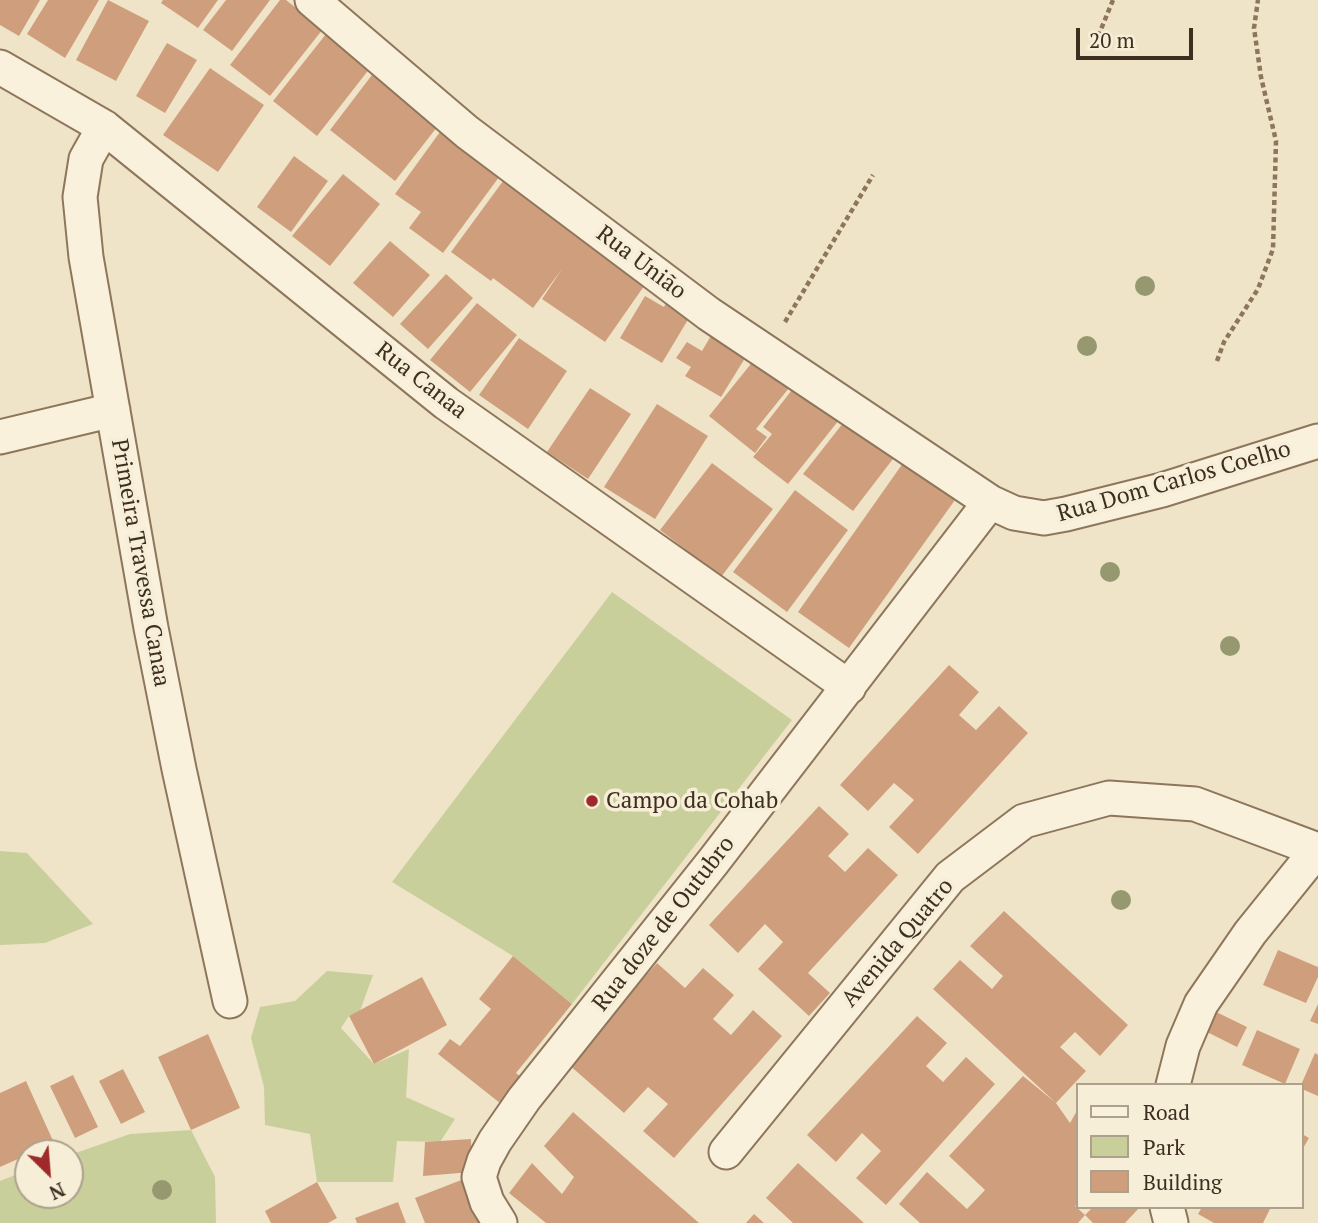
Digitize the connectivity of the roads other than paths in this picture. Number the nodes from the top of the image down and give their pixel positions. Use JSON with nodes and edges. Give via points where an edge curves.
{"nodes":[{"id":1,"x":312,"y":0,"type":"edge"},
{"id":2,"x":0,"y":67,"type":"edge"},
{"id":3,"x":104,"y":127,"type":"junction"},
{"id":4,"x":113,"y":410,"type":"junction"},
{"id":5,"x":0,"y":437,"type":"edge"},
{"id":6,"x":1318,"y":440,"type":"edge"},
{"id":7,"x":990,"y":502,"type":"junction"},
{"id":8,"x":849,"y":687,"type":"junction"},
{"id":9,"x":1317,"y":850,"type":"edge"},
{"id":10,"x":230,"y":1001,"type":"dead end"},
{"id":11,"x":1174,"y":1083,"type":"edge"},
{"id":12,"x":726,"y":1152,"type":"dead end"},
{"id":13,"x":500,"y":1223,"type":"edge"}],
"edges":[{"from":1,"to":7,"type":"street","name":"Rua União","via":[[467,132],[709,314]]},
{"from":2,"to":3,"type":"street","name":"Rua Canaa"},
{"from":3,"to":4,"type":"street","name":"Primeira Travessa Canaa","via":[[86,159],[80,197],[95,319]]},
{"from":3,"to":8,"type":"street","name":"Rua Canaa","via":[[446,403]]},
{"from":4,"to":5,"type":"street"},
{"from":4,"to":10,"type":"street","name":"Primeira Travessa Canaa","via":[[178,769]]},
{"from":6,"to":7,"type":"street","name":"Rua Dom Carlos Coelho","via":[[1162,490],[1066,514],[1044,518],[1014,513]]},
{"from":7,"to":8,"type":"street","name":"Rua doze de Outubro"},
{"from":8,"to":13,"type":"street","name":"Rua doze de Outubro","via":[[495,1141],[479,1177]]},
{"from":9,"to":11,"type":"street","name":"Avenida Quatro","via":[[1250,933],[1201,1004]]},
{"from":9,"to":12,"type":"street","name":"Avenida Quatro","via":[[1195,804],[1109,798],[1024,821],[950,877]]}]}
